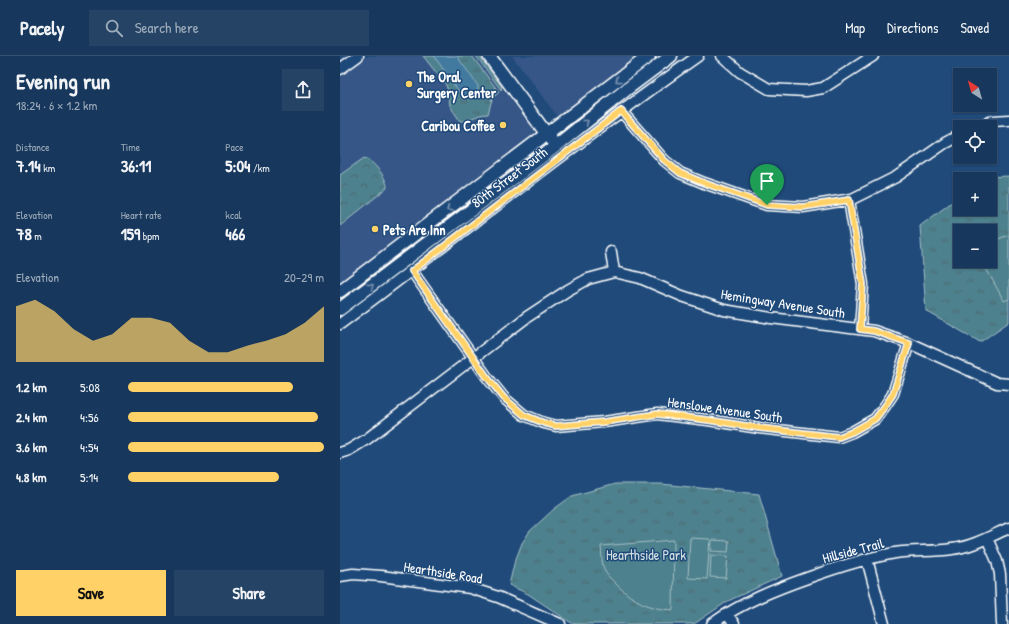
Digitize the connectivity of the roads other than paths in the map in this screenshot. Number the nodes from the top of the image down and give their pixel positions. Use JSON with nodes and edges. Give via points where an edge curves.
{"nodes":[{"id":1,"x":358,"y":56,"type":"edge"},
{"id":2,"x":489,"y":56,"type":"edge"},
{"id":3,"x":649,"y":56,"type":"edge"},
{"id":4,"x":671,"y":56,"type":"edge"},
{"id":5,"x":698,"y":56,"type":"edge"},
{"id":6,"x":722,"y":56,"type":"edge"},
{"id":7,"x":873,"y":56,"type":"edge"},
{"id":8,"x":340,"y":69,"type":"edge"},
{"id":9,"x":621,"y":111,"type":"junction"},
{"id":10,"x":1009,"y":120,"type":"edge"},
{"id":11,"x":997,"y":121,"type":"edge"},
{"id":12,"x":547,"y":134,"type":"junction"},
{"id":13,"x":953,"y":139,"type":"edge"},
{"id":14,"x":556,"y":146,"type":"junction"},
{"id":15,"x":849,"y":200,"type":"junction"},
{"id":16,"x":611,"y":252,"type":"dead end"},
{"id":17,"x":412,"y":271,"type":"junction"},
{"id":18,"x":614,"y":272,"type":"junction"},
{"id":19,"x":340,"y":291,"type":"edge"},
{"id":20,"x":340,"y":309,"type":"edge"},
{"id":21,"x":340,"y":324,"type":"edge"},
{"id":22,"x":860,"y":329,"type":"junction"},
{"id":23,"x":909,"y":343,"type":"junction"},
{"id":24,"x":474,"y":357,"type":"junction"},
{"id":25,"x":1009,"y":384,"type":"edge"},
{"id":26,"x":340,"y":453,"type":"edge"},
{"id":27,"x":1009,"y":528,"type":"edge"},
{"id":28,"x":987,"y":538,"type":"junction"},
{"id":29,"x":867,"y":559,"type":"junction"},
{"id":30,"x":340,"y":576,"type":"edge"},
{"id":31,"x":727,"y":614,"type":"junction"},
{"id":32,"x":560,"y":624,"type":"edge"},
{"id":33,"x":712,"y":624,"type":"edge"},
{"id":34,"x":734,"y":624,"type":"edge"},
{"id":35,"x":884,"y":624,"type":"edge"},
{"id":36,"x":1002,"y":624,"type":"edge"}],
"edges":[{"from":1,"to":8,"type":"street"},
{"from":2,"to":12,"type":"main road"},
{"from":3,"to":12,"type":"main road","name":"80th Street South","one_way":true},
{"from":14,"to":4,"type":"main road","name":"80th Street South","one_way":true},
{"from":5,"to":9,"type":"street","name":"80th Street South"},
{"from":6,"to":7,"type":"street","via":[[740,72],[769,89],[806,91],[822,88]]},
{"from":9,"to":15,"type":"street","via":[[664,160],[680,173],[704,183],[767,205],[803,207]]},
{"from":9,"to":17,"type":"street","name":"80th Street South"},
{"from":10,"to":11,"type":"street"},
{"from":12,"to":14,"type":"main road"},
{"from":12,"to":19,"type":"main road","name":"80th Street South","one_way":true},
{"from":13,"to":15,"type":"street","via":[[896,177]]},
{"from":20,"to":14,"type":"main road","name":"80th Street South","one_way":true},
{"from":15,"to":22,"type":"street","via":[[863,284]]},
{"from":16,"to":18,"type":"street"},
{"from":17,"to":21,"type":"street","name":"80th Street South"},
{"from":17,"to":24,"type":"street","name":"Henslowe Avenue South"},
{"from":18,"to":22,"type":"street","name":"Hemingway Avenue South","via":[[640,278],[724,310]]},
{"from":18,"to":24,"type":"street","name":"Hemingway Avenue South","via":[[588,279],[568,290]]},
{"from":22,"to":23,"type":"street","name":"Hemingway Avenue South"},
{"from":23,"to":24,"type":"street","name":"Henslowe Avenue South","via":[[893,394],[885,406],[875,419],[839,437],[657,414],[556,426],[524,415],[512,406]]},
{"from":23,"to":25,"type":"street","name":"Hemingway Avenue South","via":[[997,383]]},
{"from":24,"to":26,"type":"street","name":"Hemingway Avenue South","via":[[367,439]]},
{"from":27,"to":28,"type":"street","name":"Hillside Trail"},
{"from":28,"to":29,"type":"street","name":"Hillside Trail","via":[[953,549],[912,551]]},
{"from":28,"to":36,"type":"street","via":[[1000,574]]},
{"from":29,"to":31,"type":"street","name":"Hillside Trail","via":[[773,590]]},
{"from":29,"to":35,"type":"street"},
{"from":30,"to":32,"type":"street","name":"Hearthside Road","via":[[381,576],[470,588],[498,597]]},
{"from":31,"to":33,"type":"street","name":"Hillside Trail"},
{"from":31,"to":34,"type":"street"}]}
